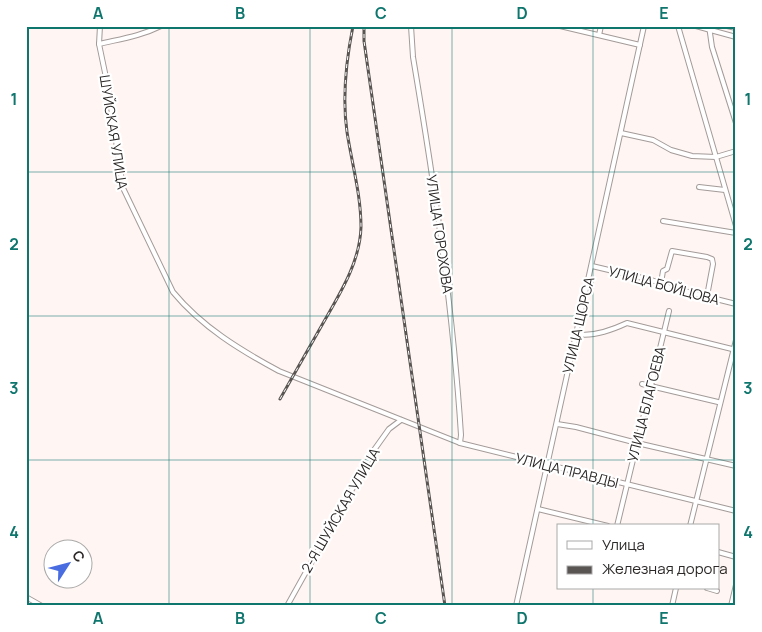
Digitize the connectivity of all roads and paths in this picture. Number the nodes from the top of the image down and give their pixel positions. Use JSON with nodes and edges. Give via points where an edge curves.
{"nodes":[{"id":1,"x":100,"y":26,"type":"edge"},
{"id":2,"x":160,"y":26,"type":"edge"},
{"id":3,"x":411,"y":26,"type":"edge"},
{"id":4,"x":560,"y":26,"type":"edge"},
{"id":5,"x":600,"y":26,"type":"edge"},
{"id":6,"x":644,"y":26,"type":"edge"},
{"id":7,"x":678,"y":26,"type":"edge"},
{"id":8,"x":696,"y":26,"type":"edge"},
{"id":9,"x":727,"y":26,"type":"edge"},
{"id":10,"x":709,"y":28,"type":"edge"},
{"id":11,"x":736,"y":28,"type":"edge"},
{"id":12,"x":598,"y":35,"type":"junction"},
{"id":13,"x":736,"y":37,"type":"edge"},
{"id":14,"x":99,"y":44,"type":"junction"},
{"id":15,"x":640,"y":45,"type":"junction"},
{"id":16,"x":736,"y":123,"type":"edge"},
{"id":17,"x":621,"y":134,"type":"junction"},
{"id":18,"x":736,"y":151,"type":"edge"},
{"id":19,"x":716,"y":157,"type":"junction"},
{"id":20,"x":699,"y":187,"type":"dead end"},
{"id":21,"x":725,"y":190,"type":"junction"},
{"id":22,"x":663,"y":220,"type":"dead end"},
{"id":23,"x":736,"y":226,"type":"edge"},
{"id":24,"x":736,"y":233,"type":"edge"},
{"id":25,"x":592,"y":266,"type":"junction"},
{"id":26,"x":661,"y":283,"type":"junction"},
{"id":27,"x":707,"y":296,"type":"junction"},
{"id":28,"x":736,"y":304,"type":"edge"},
{"id":29,"x":669,"y":311,"type":"dead end"},
{"id":30,"x":663,"y":333,"type":"junction"},
{"id":31,"x":576,"y":334,"type":"junction"},
{"id":32,"x":736,"y":340,"type":"edge"},
{"id":33,"x":735,"y":350,"type":"edge"},
{"id":34,"x":642,"y":384,"type":"dead end"},
{"id":35,"x":651,"y":386,"type":"junction"},
{"id":36,"x":718,"y":402,"type":"dead end"},
{"id":37,"x":401,"y":420,"type":"junction"},
{"id":38,"x":556,"y":424,"type":"junction"},
{"id":39,"x":460,"y":443,"type":"junction"},
{"id":40,"x":637,"y":443,"type":"junction"},
{"id":41,"x":707,"y":459,"type":"junction"},
{"id":42,"x":548,"y":465,"type":"junction"},
{"id":43,"x":736,"y":466,"type":"edge"},
{"id":44,"x":627,"y":485,"type":"junction"},
{"id":45,"x":696,"y":502,"type":"junction"},
{"id":46,"x":538,"y":509,"type":"junction"},
{"id":47,"x":736,"y":511,"type":"edge"},
{"id":48,"x":600,"y":524,"type":"edge"},
{"id":49,"x":617,"y":524,"type":"edge"},
{"id":50,"x":690,"y":524,"type":"edge"},
{"id":51,"x":720,"y":553,"type":"edge"},
{"id":52,"x":736,"y":557,"type":"edge"},
{"id":53,"x":736,"y":585,"type":"edge"},
{"id":54,"x":676,"y":590,"type":"edge"},
{"id":55,"x":713,"y":590,"type":"edge"},
{"id":56,"x":717,"y":591,"type":"dead end"},
{"id":57,"x":735,"y":595,"type":"edge"},
{"id":58,"x":26,"y":597,"type":"edge"},
{"id":59,"x":42,"y":606,"type":"edge"},
{"id":60,"x":287,"y":606,"type":"edge"},
{"id":61,"x":516,"y":606,"type":"edge"},
{"id":62,"x":672,"y":606,"type":"edge"},
{"id":63,"x":731,"y":606,"type":"edge"}],
"edges":[{"from":1,"to":14,"type":"street","name":"ШУЙСКАЯ УЛИЦА"},
{"from":2,"to":14,"type":"street","via":[[149,32]]},
{"from":3,"to":39,"type":"street","name":"УЛИЦА ГОРОХОВА","via":[[452,320]]},
{"from":4,"to":12,"type":"street"},
{"from":5,"to":12,"type":"street"},
{"from":6,"to":15,"type":"street","name":"УЛИЦА ЩОРСА"},
{"from":7,"to":19,"type":"street"},
{"from":8,"to":10,"type":"street"},
{"from":9,"to":11,"type":"street"},
{"from":10,"to":13,"type":"street"},
{"from":10,"to":16,"type":"street"},
{"from":12,"to":15,"type":"street"},
{"from":14,"to":37,"type":"street","name":"ШУЙСКАЯ УЛИЦА","via":[[123,188],[173,292],[183,305],[205,325],[258,360]]},
{"from":15,"to":17,"type":"street","name":"УЛИЦА ЩОРСА"},
{"from":17,"to":19,"type":"street","via":[[653,140],[692,156]]},
{"from":17,"to":25,"type":"street","name":"УЛИЦА ЩОРСА"},
{"from":18,"to":19,"type":"street"},
{"from":19,"to":21,"type":"street"},
{"from":20,"to":21,"type":"street"},
{"from":21,"to":23,"type":"street"},
{"from":22,"to":24,"type":"street"},
{"from":25,"to":26,"type":"street","name":"УЛИЦА БОЙЦОВА"},
{"from":25,"to":31,"type":"street","name":"УЛИЦА ЩОРСА"},
{"from":26,"to":27,"type":"street","name":"УЛИЦА БОЙЦОВА"},
{"from":26,"to":27,"type":"street","via":[[672,251],[707,257],[713,264]]},
{"from":27,"to":28,"type":"street","name":"УЛИЦА БОЙЦОВА"},
{"from":29,"to":30,"type":"street","name":"УЛИЦА БЛАГОЕВА"},
{"from":30,"to":31,"type":"street","via":[[627,323],[606,331]]},
{"from":30,"to":33,"type":"street"},
{"from":30,"to":35,"type":"street","name":"УЛИЦА БЛАГОЕВА"},
{"from":31,"to":38,"type":"street","name":"УЛИЦА ЩОРСА"},
{"from":32,"to":33,"type":"street"},
{"from":33,"to":41,"type":"street"},
{"from":34,"to":35,"type":"street"},
{"from":35,"to":36,"type":"street"},
{"from":35,"to":40,"type":"street","name":"УЛИЦА БЛАГОЕВА"},
{"from":37,"to":39,"type":"street","name":"УЛИЦА ПРАВДЫ"},
{"from":37,"to":60,"type":"street","name":"2-Я ШУЙСКАЯ УЛИЦА","via":[[388,429],[374,450]]},
{"from":38,"to":40,"type":"street"},
{"from":38,"to":42,"type":"street","name":"УЛИЦА ЩОРСА"},
{"from":39,"to":42,"type":"street","name":"УЛИЦА ПРАВДЫ"},
{"from":40,"to":41,"type":"street"},
{"from":40,"to":44,"type":"street","name":"УЛИЦА БЛАГОЕВА"},
{"from":41,"to":43,"type":"street"},
{"from":41,"to":45,"type":"street"},
{"from":42,"to":44,"type":"street","name":"УЛИЦА ПРАВДЫ"},
{"from":42,"to":46,"type":"street","name":"УЛИЦА ЩОРСА"},
{"from":44,"to":45,"type":"street","name":"УЛИЦА ПРАВДЫ"},
{"from":44,"to":49,"type":"street","name":"УЛИЦА БЛАГОЕВА"},
{"from":45,"to":47,"type":"street","name":"УЛИЦА ПРАВДЫ"},
{"from":45,"to":50,"type":"street"},
{"from":46,"to":48,"type":"street"},
{"from":46,"to":61,"type":"street","name":"УЛИЦА ЩОРСА"},
{"from":51,"to":52,"type":"street"},
{"from":53,"to":57,"type":"street"},
{"from":54,"to":62,"type":"street"},
{"from":55,"to":56,"type":"street"},
{"from":57,"to":63,"type":"street"},
{"from":58,"to":59,"type":"street"}]}
